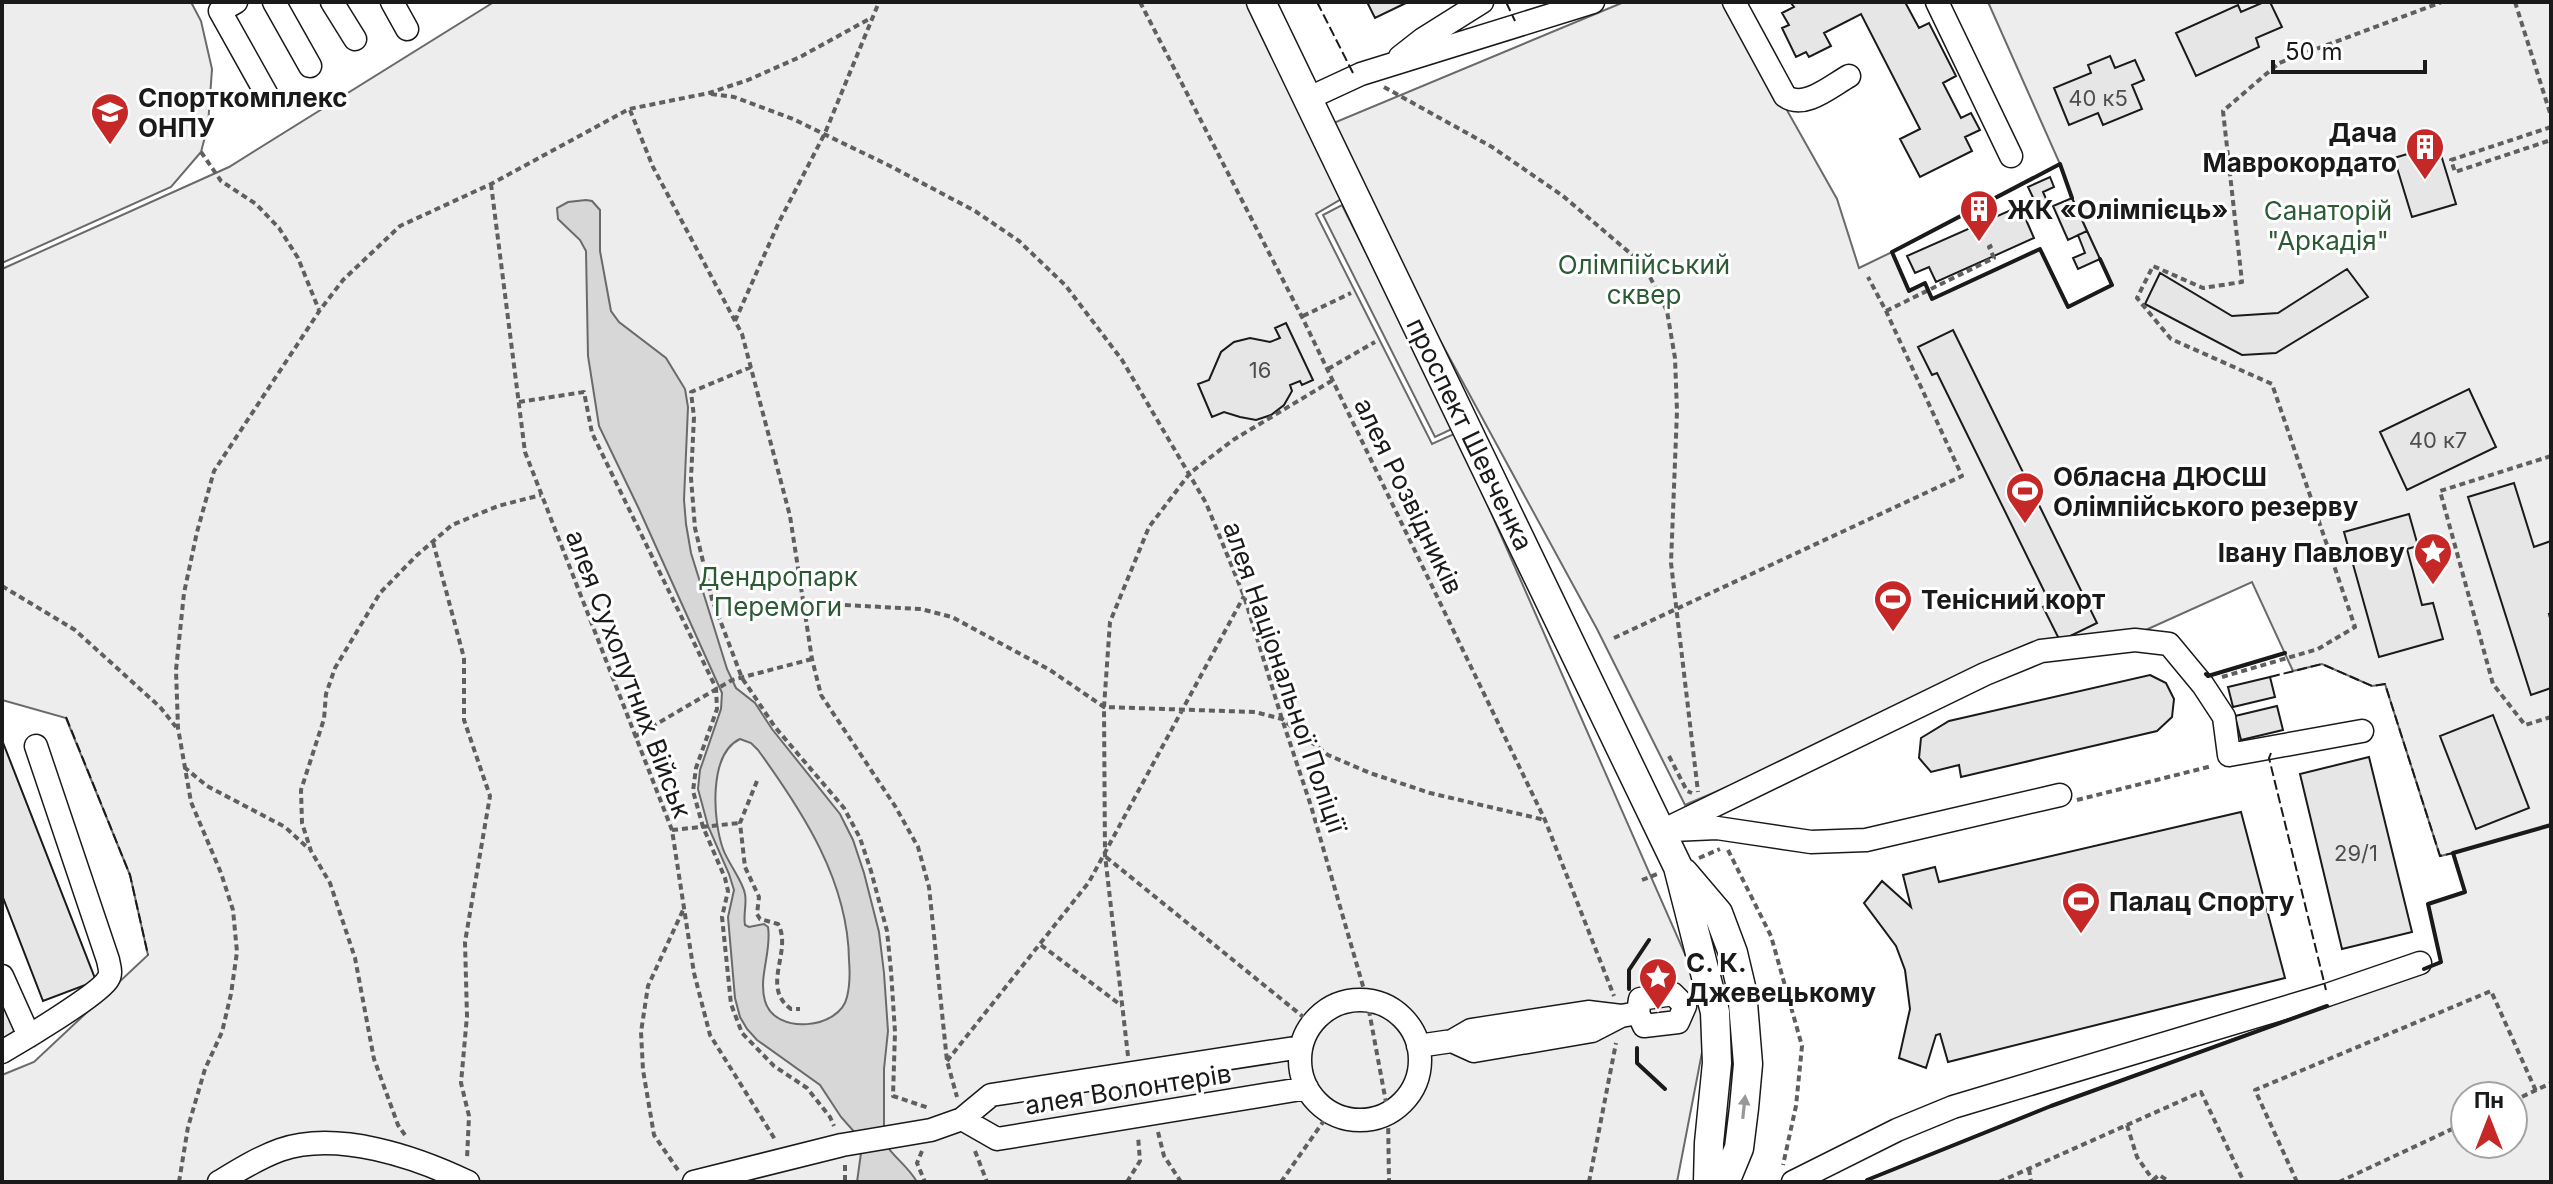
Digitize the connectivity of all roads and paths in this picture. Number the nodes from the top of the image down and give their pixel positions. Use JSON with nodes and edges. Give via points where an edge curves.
{"nodes":[{"id":1,"x":236,"y":2,"type":"edge"},
{"id":2,"x":274,"y":2,"type":"edge"},
{"id":3,"x":332,"y":2,"type":"edge"},
{"id":4,"x":392,"y":2,"type":"edge"},
{"id":5,"x":879,"y":2,"type":"edge"},
{"id":6,"x":1140,"y":2,"type":"edge"},
{"id":7,"x":1261,"y":2,"type":"edge"},
{"id":8,"x":1482,"y":2,"type":"edge"},
{"id":9,"x":1593,"y":2,"type":"edge"},
{"id":10,"x":1734,"y":2,"type":"edge"},
{"id":11,"x":1937,"y":2,"type":"edge"},
{"id":12,"x":2442,"y":2,"type":"edge"},
{"id":13,"x":2515,"y":2,"type":"edge"},
{"id":14,"x":871,"y":18,"type":"junction"},
{"id":15,"x":407,"y":29,"type":"dead end"},
{"id":16,"x":355,"y":39,"type":"dead end"},
{"id":17,"x":1391,"y":65,"type":"junction"},
{"id":18,"x":310,"y":66,"type":"dead end"},
{"id":19,"x":1361,"y":74,"type":"junction"},
{"id":20,"x":1849,"y":76,"type":"dead end"},
{"id":21,"x":709,"y":93,"type":"junction"},
{"id":22,"x":267,"y":95,"type":"dead end"},
{"id":23,"x":1307,"y":99,"type":"junction"},
{"id":24,"x":629,"y":109,"type":"junction"},
{"id":25,"x":2551,"y":116,"type":"edge"},
{"id":26,"x":2551,"y":127,"type":"edge"},
{"id":27,"x":825,"y":133,"type":"junction"},
{"id":28,"x":2551,"y":140,"type":"edge"},
{"id":29,"x":201,"y":152,"type":"dead end"},
{"id":30,"x":2011,"y":156,"type":"dead end"},
{"id":31,"x":491,"y":184,"type":"junction"},
{"id":32,"x":1995,"y":244,"type":"dead end"},
{"id":33,"x":1868,"y":277,"type":"dead end"},
{"id":34,"x":1351,"y":293,"type":"dead end"},
{"id":35,"x":320,"y":310,"type":"junction"},
{"id":36,"x":1886,"y":311,"type":"junction"},
{"id":37,"x":1302,"y":317,"type":"junction"},
{"id":38,"x":735,"y":321,"type":"junction"},
{"id":39,"x":1375,"y":342,"type":"dead end"},
{"id":40,"x":751,"y":367,"type":"junction"},
{"id":41,"x":1328,"y":369,"type":"junction"},
{"id":42,"x":1333,"y":380,"type":"junction"},
{"id":43,"x":519,"y":402,"type":"junction"},
{"id":44,"x":2551,"y":456,"type":"edge"},
{"id":45,"x":1190,"y":473,"type":"junction"},
{"id":46,"x":541,"y":494,"type":"junction"},
{"id":47,"x":433,"y":542,"type":"junction"},
{"id":48,"x":2,"y":586,"type":"edge"},
{"id":49,"x":1244,"y":596,"type":"junction"},
{"id":50,"x":805,"y":603,"type":"junction"},
{"id":51,"x":1677,"y":609,"type":"junction"},
{"id":52,"x":1614,"y":638,"type":"dead end"},
{"id":53,"x":812,"y":659,"type":"junction"},
{"id":54,"x":742,"y":678,"type":"junction"},
{"id":55,"x":2203,"y":685,"type":"junction"},
{"id":56,"x":718,"y":687,"type":"junction"},
{"id":57,"x":1104,"y":707,"type":"junction"},
{"id":58,"x":1184,"y":709,"type":"junction"},
{"id":59,"x":2551,"y":717,"type":"edge"},
{"id":60,"x":1282,"y":719,"type":"junction"},
{"id":61,"x":178,"y":728,"type":"junction"},
{"id":62,"x":2362,"y":731,"type":"dead end"},
{"id":63,"x":634,"y":737,"type":"junction"},
{"id":64,"x":36,"y":746,"type":"dead end"},
{"id":65,"x":2229,"y":755,"type":"junction"},
{"id":66,"x":1669,"y":756,"type":"dead end"},
{"id":67,"x":183,"y":766,"type":"junction"},
{"id":68,"x":757,"y":781,"type":"dead end"},
{"id":69,"x":2060,"y":795,"type":"joint"},
{"id":70,"x":1707,"y":810,"type":"junction"},
{"id":71,"x":1545,"y":820,"type":"junction"},
{"id":72,"x":740,"y":823,"type":"junction"},
{"id":73,"x":705,"y":827,"type":"junction"},
{"id":74,"x":672,"y":830,"type":"junction"},
{"id":75,"x":1662,"y":831,"type":"junction"},
{"id":76,"x":311,"y":851,"type":"junction"},
{"id":77,"x":1105,"y":855,"type":"junction"},
{"id":78,"x":1678,"y":867,"type":"junction"},
{"id":79,"x":684,"y":908,"type":"junction"},
{"id":80,"x":1041,"y":945,"type":"junction"},
{"id":81,"x":2420,"y":963,"type":"dead end"},
{"id":82,"x":2,"y":976,"type":"edge"},
{"id":83,"x":1367,"y":1000,"type":"junction"},
{"id":84,"x":1692,"y":1005,"type":"dead end"},
{"id":85,"x":1122,"y":1006,"type":"junction"},
{"id":86,"x":800,"y":1009,"type":"dead end"},
{"id":87,"x":1630,"y":1014,"type":"junction"},
{"id":88,"x":1312,"y":1024,"type":"junction"},
{"id":89,"x":29,"y":1036,"type":"junction"},
{"id":90,"x":1418,"y":1046,"type":"junction"},
{"id":91,"x":1301,"y":1047,"type":"junction"},
{"id":92,"x":2,"y":1052,"type":"edge"},
{"id":93,"x":947,"y":1061,"type":"junction"},
{"id":94,"x":1130,"y":1073,"type":"junction"},
{"id":95,"x":2551,"y":1083,"type":"edge"},
{"id":96,"x":1307,"y":1088,"type":"junction"},
{"id":97,"x":2536,"y":1091,"type":"junction"},
{"id":98,"x":2529,"y":1094,"type":"edge"},
{"id":99,"x":1330,"y":1112,"type":"junction"},
{"id":100,"x":1388,"y":1113,"type":"junction"},
{"id":101,"x":1135,"y":1116,"type":"junction"},
{"id":102,"x":962,"y":1119,"type":"junction"},
{"id":103,"x":2127,"y":1125,"type":"junction"},
{"id":104,"x":931,"y":1130,"type":"junction"},
{"id":105,"x":2449,"y":1130,"type":"edge"},
{"id":106,"x":842,"y":1145,"type":"junction"},
{"id":107,"x":787,"y":1158,"type":"junction"},
{"id":108,"x":424,"y":1163,"type":"junction"},
{"id":109,"x":2029,"y":1169,"type":"junction"},
{"id":110,"x":846,"y":1174,"type":"dead end"},
{"id":111,"x":1788,"y":1174,"type":"edge"},
{"id":112,"x":686,"y":1176,"type":"edge"},
{"id":113,"x":2152,"y":1181,"type":"edge"},
{"id":114,"x":179,"y":1182,"type":"edge"},
{"id":115,"x":219,"y":1182,"type":"edge"},
{"id":116,"x":466,"y":1182,"type":"edge"},
{"id":117,"x":845,"y":1182,"type":"edge"},
{"id":118,"x":925,"y":1182,"type":"edge"},
{"id":119,"x":1127,"y":1182,"type":"edge"},
{"id":120,"x":1281,"y":1182,"type":"edge"},
{"id":121,"x":1389,"y":1182,"type":"edge"},
{"id":122,"x":1589,"y":1182,"type":"edge"},
{"id":123,"x":1708,"y":1182,"type":"edge"},
{"id":124,"x":1725,"y":1182,"type":"edge"},
{"id":125,"x":1999,"y":1182,"type":"edge"},
{"id":126,"x":2031,"y":1182,"type":"edge"},
{"id":127,"x":2170,"y":1182,"type":"edge"},
{"id":128,"x":2244,"y":1182,"type":"edge"},
{"id":129,"x":2297,"y":1182,"type":"edge"},
{"id":130,"x":2339,"y":1182,"type":"edge"}],
"edges":[{"from":1,"to":22,"type":"street","via":[[220,11]]},
{"from":2,"to":18,"type":"street"},
{"from":3,"to":16,"type":"street"},
{"from":4,"to":15,"type":"street"},
{"from":5,"to":14,"type":"path"},
{"from":6,"to":37,"type":"path","name":"алея Розвідників"},
{"from":7,"to":23,"type":"main road","name":"проспект Шевченка"},
{"from":8,"to":17,"type":"street"},
{"from":9,"to":17,"type":"street"},
{"from":10,"to":20,"type":"street","via":[[1791,101],[1810,98]]},
{"from":11,"to":30,"type":"street"},
{"from":12,"to":55,"type":"path","via":[[2279,63],[2223,111],[2242,282],[2203,288],[2153,266],[2137,298],[2171,339],[2272,384],[2355,627],[2318,649]]},
{"from":13,"to":25,"type":"path"},
{"from":14,"to":21,"type":"path","via":[[800,57]]},
{"from":14,"to":27,"type":"path"},
{"from":17,"to":19,"type":"street"},
{"from":19,"to":23,"type":"street"},
{"from":19,"to":51,"type":"path","via":[[1492,147],[1563,196],[1644,265],[1667,311],[1675,358],[1671,563]]},
{"from":21,"to":24,"type":"path"},
{"from":21,"to":27,"type":"path","name":"алея Національної Поліції","via":[[763,107]]},
{"from":23,"to":75,"type":"main road","name":"проспект Шевченка"},
{"from":24,"to":31,"type":"path"},
{"from":24,"to":38,"type":"path","via":[[653,167]]},
{"from":26,"to":28,"type":"path","via":[[2451,160],[2455,172]]},
{"from":27,"to":38,"type":"path"},
{"from":27,"to":45,"type":"path","name":"алея Національної Поліції","via":[[975,211],[1028,250],[1066,286],[1122,360]]},
{"from":29,"to":35,"type":"path","via":[[221,181],[256,204],[279,228]]},
{"from":31,"to":35,"type":"path","via":[[400,226],[343,280]]},
{"from":31,"to":43,"type":"path","name":"алея Сухопутних Військ"},
{"from":32,"to":36,"type":"path","via":[[1989,247],[1994,258]]},
{"from":33,"to":36,"type":"path"},
{"from":34,"to":37,"type":"path"},
{"from":35,"to":61,"type":"path","via":[[214,471],[184,593],[176,670]]},
{"from":36,"to":51,"type":"path","via":[[1962,476]]},
{"from":37,"to":41,"type":"path","name":"алея Розвідників"},
{"from":38,"to":40,"type":"path"},
{"from":39,"to":41,"type":"path"},
{"from":40,"to":50,"type":"path","via":[[790,516]]},
{"from":40,"to":54,"type":"path","via":[[691,392],[695,528],[712,599]]},
{"from":41,"to":42,"type":"path","name":"алея Розвідників"},
{"from":42,"to":45,"type":"path","via":[[1233,440]]},
{"from":42,"to":71,"type":"path","name":"алея Розвідників"},
{"from":43,"to":46,"type":"path","name":"алея Сухопутних Військ","via":[[525,452]]},
{"from":43,"to":56,"type":"path","via":[[584,392],[592,433]]},
{"from":44,"to":59,"type":"path","via":[[2440,491],[2493,684],[2525,725]]},
{"from":45,"to":49,"type":"path","name":"алея Національної Поліції"},
{"from":45,"to":57,"type":"path","via":[[1149,527],[1110,622]]},
{"from":46,"to":47,"type":"path","via":[[452,525]]},
{"from":46,"to":63,"type":"path","name":"алея Сухопутних Військ"},
{"from":47,"to":76,"type":"path","via":[[380,593],[335,668],[301,790],[302,823]]},
{"from":47,"to":116,"type":"path","via":[[464,658],[464,720],[490,796],[465,942],[467,1016],[461,1083],[469,1116]]},
{"from":48,"to":61,"type":"path","via":[[75,630]]},
{"from":49,"to":58,"type":"path"},
{"from":49,"to":60,"type":"path","name":"алея Національної Поліції"},
{"from":50,"to":53,"type":"path"},
{"from":50,"to":57,"type":"path","via":[[921,609],[952,617],[1050,670]]},
{"from":51,"to":52,"type":"path"},
{"from":51,"to":70,"type":"path"},
{"from":53,"to":54,"type":"path"},
{"from":53,"to":93,"type":"path","via":[[821,695],[918,847],[929,887]]},
{"from":54,"to":56,"type":"path"},
{"from":54,"to":102,"type":"path","via":[[775,727],[844,808],[860,838],[887,931],[895,1032],[893,1096]]},
{"from":55,"to":65,"type":"street","via":[[2224,717]]},
{"from":55,"to":70,"type":"street","via":[[2169,644],[2135,640],[2041,651]]},
{"from":56,"to":63,"type":"path"},
{"from":56,"to":73,"type":"path","via":[[717,709],[693,791]]},
{"from":57,"to":58,"type":"path"},
{"from":57,"to":77,"type":"path"},
{"from":58,"to":60,"type":"path","via":[[1255,712]]},
{"from":58,"to":77,"type":"path"},
{"from":60,"to":71,"type":"path","via":[[1328,755],[1370,773]]},
{"from":60,"to":83,"type":"path","name":"алея Національної Поліції"},
{"from":61,"to":67,"type":"path"},
{"from":62,"to":65,"type":"street"},
{"from":63,"to":74,"type":"path","name":"алея Сухопутних Військ"},
{"from":64,"to":89,"type":"street","via":[[110,973],[106,982]]},
{"from":65,"to":69,"type":"path","via":[[2211,767],[2073,801]]},
{"from":66,"to":70,"type":"path","via":[[1687,791]]},
{"from":67,"to":76,"type":"path","via":[[207,786],[285,827]]},
{"from":67,"to":114,"type":"path","via":[[191,802],[233,910],[237,952],[222,1032],[188,1127]]},
{"from":68,"to":72,"type":"path"},
{"from":69,"to":70,"type":"street","via":[[1866,840],[1811,842]]},
{"from":70,"to":75,"type":"street"},
{"from":70,"to":111,"type":"path","via":[[1771,936],[1802,1046]]},
{"from":71,"to":87,"type":"path","name":"алея Розвідників"},
{"from":72,"to":73,"type":"path"},
{"from":72,"to":86,"type":"path","via":[[745,867],[759,897],[757,914],[782,931],[779,996],[791,1009]]},
{"from":73,"to":74,"type":"path"},
{"from":73,"to":106,"type":"path","via":[[728,891],[722,917],[731,1004],[742,1033],[774,1066],[807,1088],[830,1117]]},
{"from":74,"to":79,"type":"path","name":"алея Сухопутних Військ"},
{"from":75,"to":78,"type":"main road","name":"проспект Шевченка"},
{"from":76,"to":108,"type":"path","via":[[330,883],[355,958],[374,1059],[398,1125]]},
{"from":77,"to":80,"type":"path"},
{"from":77,"to":85,"type":"path"},
{"from":77,"to":88,"type":"path"},
{"from":78,"to":123,"type":"main road","name":"проспект Шевченка","via":[[1715,1012],[1717,1063]]},
{"from":124,"to":78,"type":"main road","name":"проспект Шевченка","one_way":true,"via":[[1739,1148],[1748,1064],[1742,991],[1718,913]]},
{"from":79,"to":107,"type":"path","name":"алея Сухопутних Військ","via":[[710,1035]]},
{"from":79,"to":112,"type":"path","via":[[648,986],[641,1032],[654,1135]]},
{"from":80,"to":85,"type":"path"},
{"from":80,"to":93,"type":"path"},
{"from":81,"to":111,"type":"street","via":[[1953,1107]]},
{"from":82,"to":89,"type":"street"},
{"from":83,"to":88,"type":"street","via":[[1346,1001]]},
{"from":83,"to":90,"type":"street","via":[[1400,1015]]},
{"from":83,"to":100,"type":"path","name":"алея Національної Поліції"},
{"from":84,"to":87,"type":"street","via":[[1678,1022],[1644,1026]]},
{"from":85,"to":94,"type":"path"},
{"from":87,"to":90,"type":"street","via":[[1574,1014],[1471,1030],[1452,1041]]},
{"from":87,"to":122,"type":"path"},
{"from":88,"to":91,"type":"street"},
{"from":89,"to":92,"type":"street"},
{"from":90,"to":100,"type":"street","via":[[1418,1077],[1401,1104]]},
{"from":91,"to":94,"type":"street","name":"алея Волонтерів"},
{"from":91,"to":96,"type":"street"},
{"from":93,"to":102,"type":"path"},
{"from":94,"to":102,"type":"street","name":"алея Волонтерів","via":[[991,1095]]},
{"from":95,"to":97,"type":"path"},
{"from":96,"to":99,"type":"street"},
{"from":96,"to":101,"type":"street","name":"алея Волонтерів"},
{"from":97,"to":98,"type":"path"},
{"from":97,"to":129,"type":"path","via":[[2491,991],[2255,1090]]},
{"from":99,"to":100,"type":"street","via":[[1359,1120]]},
{"from":99,"to":120,"type":"path"},
{"from":100,"to":121,"type":"path","name":"алея Національної Поліції"},
{"from":101,"to":102,"type":"street","name":"алея Волонтерів","via":[[997,1139]]},
{"from":101,"to":119,"type":"path","via":[[1140,1161]]},
{"from":102,"to":104,"type":"street","name":"алея Волонтерів"},
{"from":103,"to":109,"type":"path"},
{"from":103,"to":113,"type":"path"},
{"from":103,"to":128,"type":"path","via":[[2201,1092]]},
{"from":104,"to":106,"type":"street","name":"алея Волонтерів"},
{"from":104,"to":118,"type":"path","via":[[917,1163]]},
{"from":105,"to":130,"type":"path"},
{"from":106,"to":107,"type":"street","name":"алея Волонтерів"},
{"from":107,"to":112,"type":"street","name":"алея Волонтерів"},
{"from":108,"to":115,"type":"street","via":[[365,1147],[307,1145],[282,1149]]},
{"from":108,"to":116,"type":"street"},
{"from":109,"to":125,"type":"path"},
{"from":109,"to":126,"type":"path"},
{"from":110,"to":117,"type":"path"},
{"from":113,"to":127,"type":"path","via":[[2159,1175]]}]}
